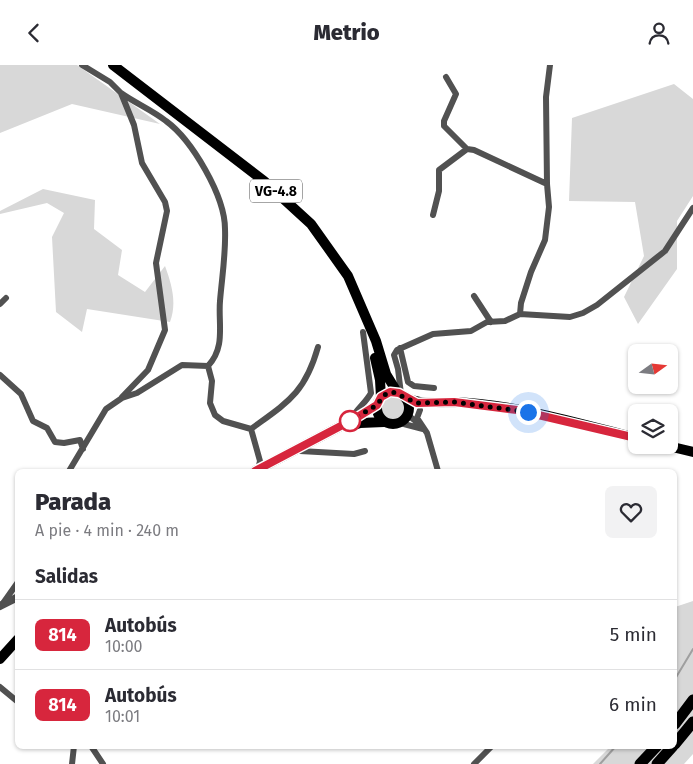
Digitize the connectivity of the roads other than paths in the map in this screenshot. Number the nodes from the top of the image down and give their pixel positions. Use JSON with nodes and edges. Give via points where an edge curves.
{"nodes":[{"id":1,"x":82,"y":65,"type":"edge"},
{"id":2,"x":113,"y":65,"type":"edge"},
{"id":3,"x":120,"y":65,"type":"edge"},
{"id":4,"x":550,"y":65,"type":"edge"},
{"id":5,"x":446,"y":77,"type":"dead end"},
{"id":6,"x":120,"y":93,"type":"junction"},
{"id":7,"x":160,"y":101,"type":"junction"},
{"id":8,"x":467,"y":149,"type":"junction"},
{"id":9,"x":547,"y":184,"type":"junction"},
{"id":10,"x":693,"y":208,"type":"edge"},
{"id":11,"x":433,"y":215,"type":"dead end"},
{"id":12,"x":474,"y":296,"type":"dead end"},
{"id":13,"x":6,"y":298,"type":"dead end"},
{"id":14,"x":0,"y":304,"type":"edge"},
{"id":15,"x":362,"y":309,"type":"junction"},
{"id":16,"x":520,"y":314,"type":"junction"},
{"id":17,"x":490,"y":322,"type":"junction"},
{"id":18,"x":363,"y":332,"type":"dead end"},
{"id":19,"x":318,"y":347,"type":"dead end"},
{"id":20,"x":400,"y":348,"type":"junction"},
{"id":21,"x":208,"y":366,"type":"junction"},
{"id":22,"x":0,"y":375,"type":"edge"},
{"id":23,"x":394,"y":378,"type":"junction"},
{"id":24,"x":434,"y":389,"type":"dead end"},
{"id":25,"x":401,"y":394,"type":"junction"},
{"id":26,"x":122,"y":398,"type":"junction"},
{"id":27,"x":379,"y":401,"type":"junction"},
{"id":28,"x":474,"y":405,"type":"junction"},
{"id":29,"x":420,"y":410,"type":"junction"},
{"id":30,"x":406,"y":417,"type":"junction"},
{"id":31,"x":351,"y":421,"type":"junction"},
{"id":32,"x":384,"y":422,"type":"junction"},
{"id":33,"x":421,"y":424,"type":"junction"},
{"id":34,"x":251,"y":429,"type":"junction"},
{"id":35,"x":427,"y":433,"type":"junction"},
{"id":36,"x":628,"y":436,"type":"edge"},
{"id":37,"x":317,"y":448,"type":"junction"},
{"id":38,"x":678,"y":448,"type":"edge"},
{"id":39,"x":83,"y":449,"type":"junction"},
{"id":40,"x":365,"y":451,"type":"dead end"},
{"id":41,"x":693,"y":452,"type":"edge"},
{"id":42,"x":260,"y":468,"type":"edge"},
{"id":43,"x":70,"y":469,"type":"edge"},
{"id":44,"x":437,"y":469,"type":"edge"},
{"id":45,"x":15,"y":587,"type":"edge"},
{"id":46,"x":15,"y":598,"type":"edge"},
{"id":47,"x":0,"y":606,"type":"edge"},
{"id":48,"x":15,"y":636,"type":"edge"},
{"id":49,"x":15,"y":642,"type":"edge"},
{"id":50,"x":0,"y":651,"type":"edge"},
{"id":51,"x":0,"y":659,"type":"edge"},
{"id":52,"x":0,"y":687,"type":"edge"},
{"id":53,"x":15,"y":700,"type":"edge"},
{"id":54,"x":693,"y":700,"type":"edge"},
{"id":55,"x":677,"y":721,"type":"edge"},
{"id":56,"x":693,"y":722,"type":"edge"},
{"id":57,"x":677,"y":741,"type":"edge"},
{"id":58,"x":74,"y":749,"type":"edge"},
{"id":59,"x":93,"y":749,"type":"edge"},
{"id":60,"x":489,"y":749,"type":"edge"},
{"id":61,"x":654,"y":749,"type":"edge"},
{"id":62,"x":670,"y":749,"type":"edge"},
{"id":63,"x":72,"y":764,"type":"edge"},
{"id":64,"x":103,"y":764,"type":"edge"},
{"id":65,"x":474,"y":764,"type":"edge"},
{"id":66,"x":640,"y":764,"type":"edge"},
{"id":67,"x":657,"y":764,"type":"edge"}],
"edges":[{"from":1,"to":6,"type":"street","via":[[110,82]]},
{"from":2,"to":7,"type":"main road","number":"VG-4.8"},
{"from":3,"to":7,"type":"main road"},
{"from":4,"to":9,"type":"street","via":[[546,97]]},
{"from":5,"to":8,"type":"street","via":[[456,94],[444,126]]},
{"from":6,"to":21,"type":"street","via":[[167,121],[206,170],[218,198],[226,227],[220,340],[217,354]]},
{"from":6,"to":26,"type":"street","via":[[134,125],[142,163],[167,211],[156,263],[165,319],[162,339],[148,370]]},
{"from":7,"to":15,"type":"main road","number":"VG-4.8","via":[[264,181],[312,224],[348,276]]},
{"from":8,"to":9,"type":"street"},
{"from":8,"to":11,"type":"street","via":[[439,169],[439,191]]},
{"from":9,"to":16,"type":"street","via":[[549,207],[545,240],[531,272]]},
{"from":10,"to":16,"type":"street","via":[[665,251],[597,305],[570,317]]},
{"from":12,"to":17,"type":"street"},
{"from":13,"to":14,"type":"street"},
{"from":15,"to":23,"type":"main road","number":"VG-4.8"},
{"from":15,"to":27,"type":"main road","number":"VG-4.8","via":[[380,380]]},
{"from":16,"to":17,"type":"street","via":[[505,321]]},
{"from":17,"to":20,"type":"street","via":[[472,331],[433,334]]},
{"from":18,"to":31,"type":"street","via":[[371,393]]},
{"from":19,"to":34,"type":"street","via":[[310,375],[294,396]]},
{"from":20,"to":23,"type":"street","via":[[394,355]]},
{"from":20,"to":24,"type":"street","via":[[408,382]]},
{"from":21,"to":26,"type":"street","via":[[182,365]]},
{"from":21,"to":34,"type":"street","via":[[212,381],[210,403],[215,415]]},
{"from":22,"to":39,"type":"street","via":[[21,394],[33,421],[47,428],[56,442],[80,439]]},
{"from":23,"to":25,"type":"main road","number":"VG-4.8"},
{"from":25,"to":27,"type":"main road","via":[[390,392]]},
{"from":25,"to":28,"type":"main road","via":[[417,403]]},
{"from":25,"to":30,"type":"main road","via":[[409,404]]},
{"from":26,"to":39,"type":"street","via":[[106,409]]},
{"from":27,"to":31,"type":"main road"},
{"from":27,"to":32,"type":"main road","via":[[377,413]]},
{"from":28,"to":29,"type":"main road"},
{"from":28,"to":36,"type":"main road","via":[[539,414]]},
{"from":29,"to":30,"type":"main road"},
{"from":29,"to":33,"type":"street","via":[[417,418]]},
{"from":30,"to":32,"type":"main road","via":[[392,425]]},
{"from":30,"to":33,"type":"street"},
{"from":30,"to":35,"type":"street"},
{"from":31,"to":42,"type":"main road"},
{"from":32,"to":37,"type":"main road","via":[[360,423]]},
{"from":33,"to":35,"type":"street"},
{"from":34,"to":42,"type":"street","via":[[256,438]]},
{"from":35,"to":44,"type":"street"},
{"from":37,"to":40,"type":"street","via":[[354,454]]},
{"from":37,"to":42,"type":"main road","via":[[300,451]]},
{"from":38,"to":41,"type":"main road"},
{"from":39,"to":43,"type":"street"},
{"from":45,"to":47,"type":"street"},
{"from":46,"to":47,"type":"street"},
{"from":48,"to":50,"type":"main road"},
{"from":49,"to":51,"type":"main road"},
{"from":52,"to":53,"type":"street"},
{"from":54,"to":55,"type":"highway"},
{"from":56,"to":57,"type":"highway"},
{"from":58,"to":63,"type":"street"},
{"from":59,"to":64,"type":"street"},
{"from":60,"to":65,"type":"street"},
{"from":61,"to":66,"type":"highway"},
{"from":62,"to":67,"type":"highway"}]}
